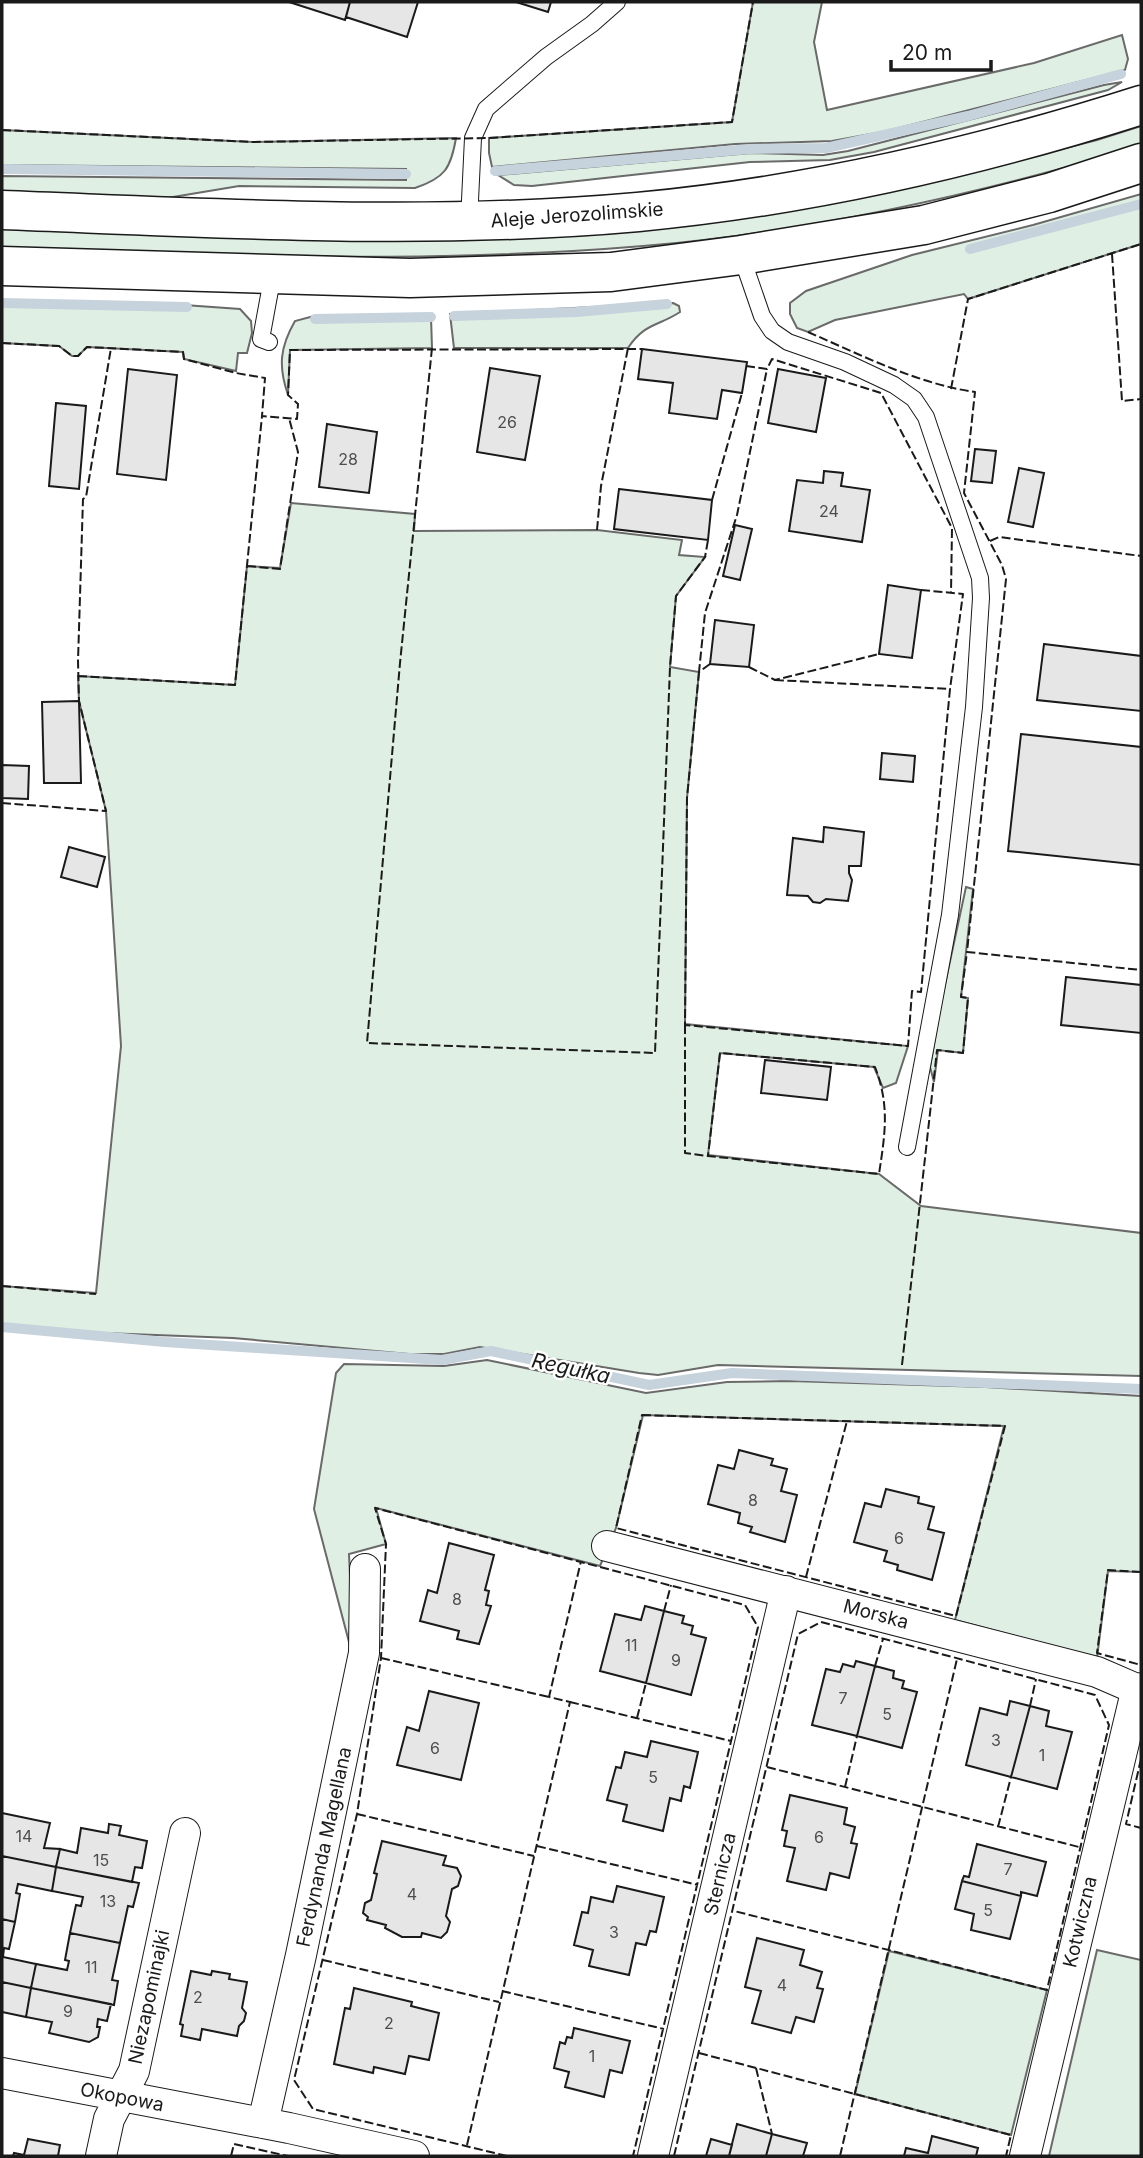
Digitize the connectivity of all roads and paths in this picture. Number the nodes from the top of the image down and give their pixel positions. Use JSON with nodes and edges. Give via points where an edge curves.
{"nodes":[{"id":1,"x":617,"y":2,"type":"edge"},
{"id":2,"x":1141,"y":105,"type":"edge"},
{"id":3,"x":1141,"y":163,"type":"edge"},
{"id":4,"x":2,"y":210,"type":"edge"},
{"id":5,"x":469,"y":222,"type":"junction"},
{"id":6,"x":741,"y":255,"type":"junction"},
{"id":7,"x":2,"y":266,"type":"edge"},
{"id":8,"x":273,"y":274,"type":"junction"},
{"id":9,"x":269,"y":342,"type":"dead end"},
{"id":10,"x":907,"y":1147,"type":"dead end"},
{"id":11,"x":607,"y":1546,"type":"dead end"},
{"id":12,"x":365,"y":1569,"type":"dead end"},
{"id":13,"x":786,"y":1591,"type":"junction"},
{"id":14,"x":1139,"y":1689,"type":"edge"},
{"id":15,"x":184,"y":1833,"type":"dead end"},
{"id":16,"x":2,"y":2073,"type":"edge"},
{"id":17,"x":121,"y":2097,"type":"junction"},
{"id":18,"x":252,"y":2121,"type":"junction"},
{"id":19,"x":102,"y":2156,"type":"edge"},
{"id":20,"x":414,"y":2156,"type":"edge"},
{"id":21,"x":653,"y":2156,"type":"edge"},
{"id":22,"x":1025,"y":2156,"type":"edge"}],
"edges":[{"from":1,"to":5,"type":"lane","via":[[486,109],[473,138]]},
{"from":2,"to":5,"type":"main road","name":"Aleje Jerozolimskie","via":[[946,160],[825,185],[638,212]]},
{"from":3,"to":6,"type":"main road","via":[[1049,193],[924,225]]},
{"from":4,"to":5,"type":"main road","name":"Aleje Jerozolimskie"},
{"from":6,"to":8,"type":"main road","via":[[611,272],[476,277]]},
{"from":6,"to":10,"type":"lane","via":[[762,316],[772,331],[788,342],[894,385],[914,399],[926,417],[980,578],[974,707],[950,915]]},
{"from":7,"to":8,"type":"main road"},
{"from":8,"to":9,"type":"lane","via":[[261,339]]},
{"from":11,"to":13,"type":"street","name":"Morska"},
{"from":12,"to":18,"type":"street","name":"Ferdynanda Magellana","via":[[364,1653],[301,1955]]},
{"from":13,"to":14,"type":"street","name":"Morska","via":[[1097,1672]]},
{"from":13,"to":21,"type":"street","name":"Sternicza"},
{"from":14,"to":22,"type":"street","name":"Kotwiczna"},
{"from":15,"to":17,"type":"street","name":"Niezapominajki","via":[[134,2071]]},
{"from":16,"to":17,"type":"street","name":"Okopowa"},
{"from":17,"to":18,"type":"street","name":"Okopowa"},
{"from":17,"to":19,"type":"street","name":"Niezapominajki","via":[[109,2119]]},
{"from":18,"to":20,"type":"street","name":"Okopowa"}]}
